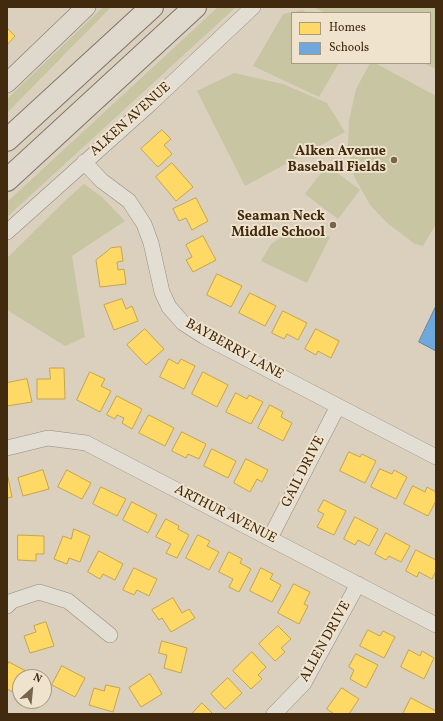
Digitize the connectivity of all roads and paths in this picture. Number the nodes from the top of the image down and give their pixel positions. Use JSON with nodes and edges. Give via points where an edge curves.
{"nodes":[{"id":1,"x":86,"y":7,"type":"edge"},
{"id":2,"x":152,"y":7,"type":"edge"},
{"id":3,"x":195,"y":7,"type":"edge"},
{"id":4,"x":253,"y":7,"type":"edge"},
{"id":5,"x":7,"y":82,"type":"edge"},
{"id":6,"x":7,"y":140,"type":"edge"},
{"id":7,"x":84,"y":162,"type":"junction"},
{"id":8,"x":7,"y":180,"type":"edge"},
{"id":9,"x":7,"y":232,"type":"edge"},
{"id":10,"x":338,"y":406,"type":"junction"},
{"id":11,"x":7,"y":448,"type":"edge"},
{"id":12,"x":436,"y":457,"type":"edge"},
{"id":13,"x":270,"y":538,"type":"junction"},
{"id":14,"x":358,"y":584,"type":"junction"},
{"id":15,"x":7,"y":606,"type":"edge"},
{"id":16,"x":436,"y":625,"type":"edge"},
{"id":17,"x":110,"y":636,"type":"dead end"},
{"id":18,"x":274,"y":714,"type":"edge"}],
"edges":[{"from":1,"to":5,"type":"main road"},
{"from":2,"to":6,"type":"highway"},
{"from":3,"to":8,"type":"highway"},
{"from":4,"to":7,"type":"street","name":"ALKEN AVENUE"},
{"from":7,"to":9,"type":"street","name":"ALKEN AVENUE"},
{"from":7,"to":10,"type":"street","name":"BAYBERRY LANE","via":[[102,181],[129,201],[144,224],[162,292],[169,307],[183,323]]},
{"from":10,"to":12,"type":"street","name":"BAYBERRY LANE"},
{"from":10,"to":13,"type":"street","name":"GAIL DRIVE"},
{"from":11,"to":13,"type":"street","name":"ARTHUR AVENUE","via":[[48,438],[86,443]]},
{"from":13,"to":14,"type":"street","name":"ARTHUR AVENUE"},
{"from":14,"to":16,"type":"street","name":"ARTHUR AVENUE"},
{"from":14,"to":18,"type":"street","name":"ALLEN DRIVE","via":[[304,683]]},
{"from":15,"to":17,"type":"street","via":[[12,601],[39,592],[68,601]]}]}
